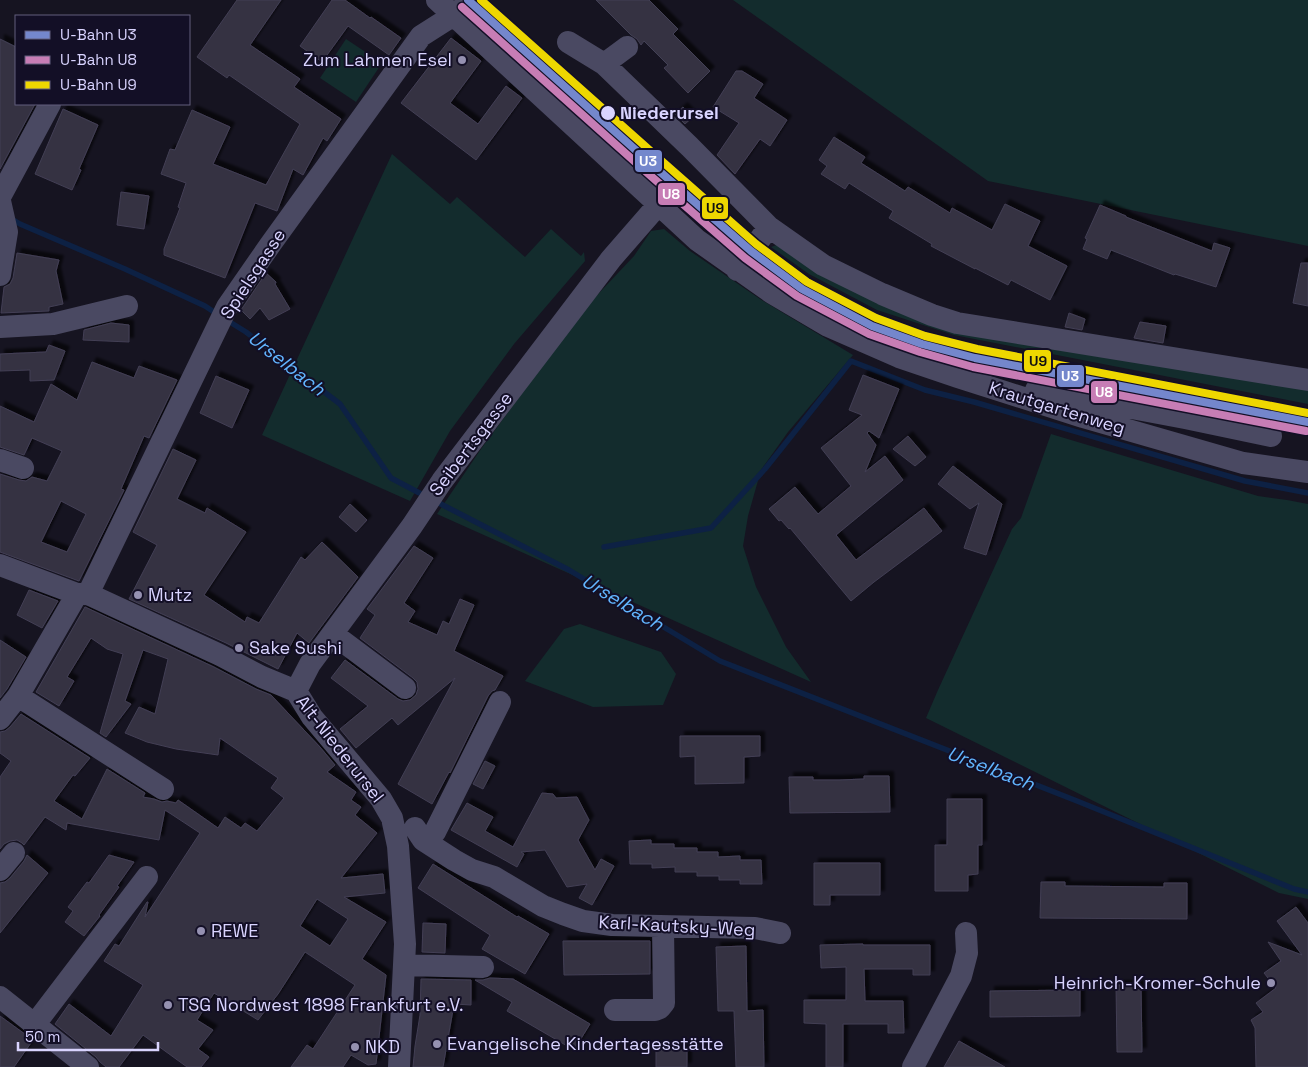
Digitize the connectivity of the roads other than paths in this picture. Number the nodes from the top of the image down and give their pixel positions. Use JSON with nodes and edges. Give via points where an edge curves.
{"nodes":[{"id":1,"x":437,"y":0,"type":"edge"},
{"id":2,"x":472,"y":0,"type":"edge"},
{"id":3,"x":454,"y":16,"type":"junction"},
{"id":4,"x":568,"y":42,"type":"dead end"},
{"id":5,"x":627,"y":47,"type":"dead end"},
{"id":6,"x":604,"y":64,"type":"junction"},
{"id":7,"x":49,"y":105,"type":"edge"},
{"id":8,"x":0,"y":199,"type":"edge"},
{"id":9,"x":658,"y":205,"type":"junction"},
{"id":10,"x":770,"y":227,"type":"junction"},
{"id":11,"x":737,"y":270,"type":"junction"},
{"id":12,"x":0,"y":276,"type":"edge"},
{"id":13,"x":127,"y":306,"type":"dead end"},
{"id":14,"x":0,"y":327,"type":"edge"},
{"id":15,"x":1308,"y":380,"type":"edge"},
{"id":16,"x":968,"y":381,"type":"junction"},
{"id":17,"x":1271,"y":436,"type":"dead end"},
{"id":18,"x":0,"y":460,"type":"edge"},
{"id":19,"x":23,"y":468,"type":"dead end"},
{"id":20,"x":1308,"y":472,"type":"edge"},
{"id":21,"x":0,"y":565,"type":"edge"},
{"id":22,"x":83,"y":594,"type":"junction"},
{"id":23,"x":333,"y":634,"type":"junction"},
{"id":24,"x":405,"y":688,"type":"dead end"},
{"id":25,"x":296,"y":692,"type":"junction"},
{"id":26,"x":18,"y":696,"type":"junction"},
{"id":27,"x":500,"y":702,"type":"dead end"},
{"id":28,"x":0,"y":719,"type":"edge"},
{"id":29,"x":163,"y":789,"type":"dead end"},
{"id":30,"x":392,"y":818,"type":"junction"},
{"id":31,"x":425,"y":830,"type":"junction"},
{"id":32,"x":147,"y":877,"type":"dead end"},
{"id":33,"x":663,"y":927,"type":"junction"},
{"id":34,"x":780,"y":933,"type":"dead end"},
{"id":35,"x":966,"y":933,"type":"dead end"},
{"id":36,"x":404,"y":965,"type":"junction"},
{"id":37,"x":483,"y":967,"type":"dead end"},
{"id":38,"x":0,"y":997,"type":"edge"},
{"id":39,"x":615,"y":1010,"type":"dead end"},
{"id":40,"x":36,"y":1024,"type":"junction"},
{"id":41,"x":88,"y":1067,"type":"edge"},
{"id":42,"x":399,"y":1067,"type":"edge"},
{"id":43,"x":913,"y":1067,"type":"edge"}],
"edges":[{"from":1,"to":3,"type":"street","name":"Krautgartenweg"},
{"from":2,"to":3,"type":"street","name":"Spielsgasse"},
{"from":3,"to":9,"type":"street","name":"Krautgartenweg"},
{"from":3,"to":22,"type":"street","name":"Spielsgasse","via":[[421,36],[227,307]]},
{"from":4,"to":6,"type":"street"},
{"from":5,"to":6,"type":"street"},
{"from":6,"to":10,"type":"street"},
{"from":7,"to":8,"type":"street"},
{"from":8,"to":12,"type":"street","via":[[7,232]]},
{"from":9,"to":11,"type":"street","name":"Krautgartenweg"},
{"from":9,"to":23,"type":"street","name":"Seibertsgasse","via":[[611,259],[442,481]]},
{"from":10,"to":11,"type":"street"},
{"from":10,"to":15,"type":"street","via":[[823,265],[882,294],[957,323]]},
{"from":11,"to":16,"type":"street","name":"Krautgartenweg","via":[[828,326],[899,357]]},
{"from":13,"to":14,"type":"street","via":[[53,324]]},
{"from":16,"to":17,"type":"street","via":[[1025,388]]},
{"from":16,"to":20,"type":"street","name":"Krautgartenweg","via":[[1243,463]]},
{"from":18,"to":19,"type":"street"},
{"from":21,"to":22,"type":"street","name":"Alt-Niederursel"},
{"from":22,"to":25,"type":"street","name":"Alt-Niederursel"},
{"from":22,"to":26,"type":"street","name":"Spielsgasse"},
{"from":23,"to":24,"type":"street"},
{"from":23,"to":25,"type":"street","name":"Seibertsgasse","via":[[310,664]]},
{"from":25,"to":30,"type":"street","name":"Alt-Niederursel","via":[[312,717],[381,799]]},
{"from":26,"to":28,"type":"street","name":"Spielsgasse"},
{"from":26,"to":29,"type":"street"},
{"from":27,"to":31,"type":"street"},
{"from":30,"to":31,"type":"street","name":"Karl-Kautsky-Weg"},
{"from":30,"to":36,"type":"street","name":"Alt-Niederursel","via":[[398,846]]},
{"from":31,"to":33,"type":"street","name":"Karl-Kautsky-Weg","via":[[423,840],[454,860],[494,877],[543,906],[583,921]]},
{"from":32,"to":40,"type":"street"},
{"from":33,"to":34,"type":"street","name":"Karl-Kautsky-Weg","via":[[755,928]]},
{"from":33,"to":39,"type":"street","via":[[664,1002],[654,1010]]},
{"from":35,"to":43,"type":"street","via":[[967,953],[961,976]]},
{"from":36,"to":37,"type":"street"},
{"from":36,"to":42,"type":"street","name":"Alt-Niederursel"},
{"from":38,"to":40,"type":"street"},
{"from":40,"to":41,"type":"street"}]}
